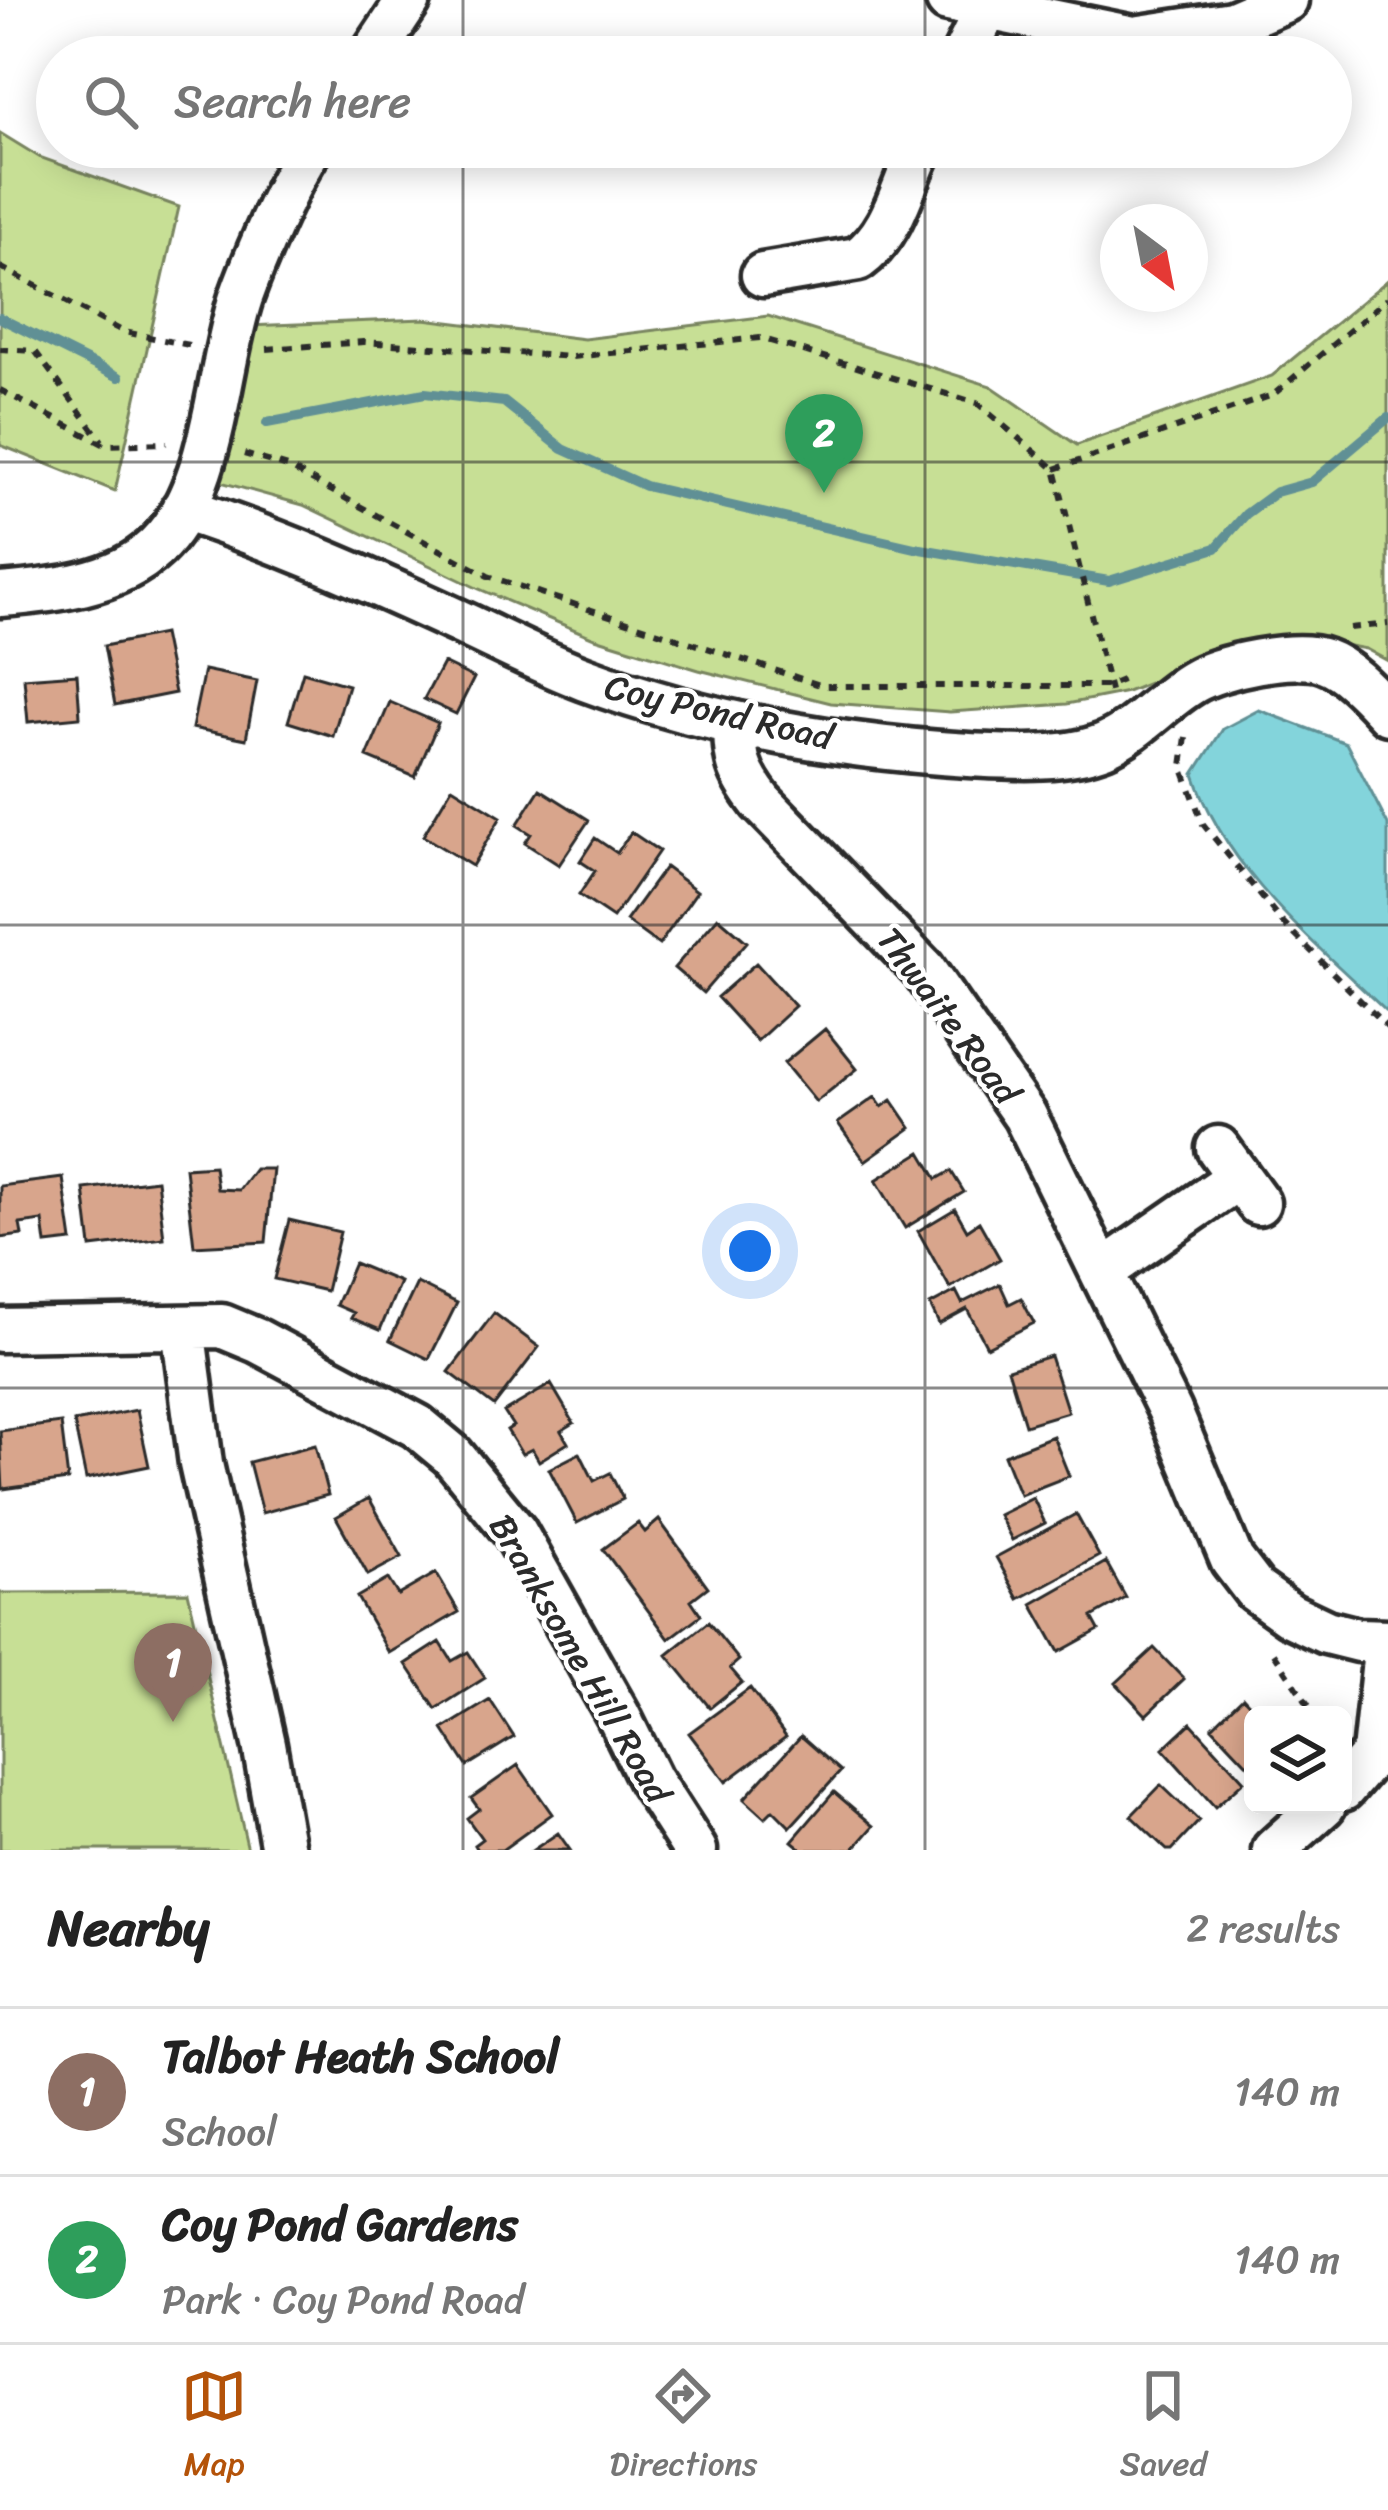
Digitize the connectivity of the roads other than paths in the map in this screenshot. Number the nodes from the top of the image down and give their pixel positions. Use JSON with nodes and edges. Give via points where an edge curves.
{"nodes":[{"id":1,"x":409,"y":0,"type":"edge"},
{"id":2,"x":1286,"y":0,"type":"edge"},
{"id":3,"x":967,"y":5,"type":"edge"},
{"id":4,"x":384,"y":36,"type":"edge"},
{"id":5,"x":965,"y":36,"type":"edge"},
{"id":6,"x":1124,"y":36,"type":"edge"},
{"id":7,"x":1147,"y":36,"type":"edge"},
{"id":8,"x":300,"y":168,"type":"edge"},
{"id":9,"x":912,"y":168,"type":"edge"},
{"id":10,"x":763,"y":275,"type":"dead end"},
{"id":11,"x":183,"y":509,"type":"junction"},
{"id":12,"x":0,"y":595,"type":"edge"},
{"id":13,"x":1388,"y":713,"type":"edge"},
{"id":14,"x":734,"y":723,"type":"junction"},
{"id":15,"x":1238,"y":1176,"type":"dead end"},
{"id":16,"x":1103,"y":1270,"type":"junction"},
{"id":17,"x":183,"y":1327,"type":"junction"},
{"id":18,"x":0,"y":1330,"type":"edge"},
{"id":19,"x":1387,"y":1641,"type":"edge"},
{"id":20,"x":1352,"y":1779,"type":"edge"},
{"id":21,"x":1314,"y":1814,"type":"edge"},
{"id":22,"x":283,"y":1850,"type":"edge"},
{"id":23,"x":695,"y":1850,"type":"edge"},
{"id":24,"x":1274,"y":1850,"type":"edge"}],
"edges":[{"from":1,"to":4,"type":"street"},
{"from":2,"to":7,"type":"street","via":[[1232,23]]},
{"from":3,"to":5,"type":"street"},
{"from":3,"to":6,"type":"street"},
{"from":8,"to":11,"type":"street","via":[[242,297]]},
{"from":9,"to":10,"type":"street","via":[[884,235],[858,259]]},
{"from":11,"to":12,"type":"street","via":[[156,547],[124,568]]},
{"from":11,"to":14,"type":"street","name":"Coy Pond Road","via":[[350,572],[586,680]]},
{"from":13,"to":14,"type":"street","name":"Coy Pond Road","via":[[1324,661],[1260,659],[1194,680],[1126,735],[1058,754],[930,752]]},
{"from":14,"to":16,"type":"street","name":"Thwaite Road","via":[[741,775],[962,1021],[1024,1116]]},
{"from":15,"to":16,"type":"street"},
{"from":16,"to":19,"type":"street","name":"Thwaite Road","via":[[1232,1560],[1290,1615],[1326,1632]]},
{"from":17,"to":18,"type":"street","name":"Branksome Hill Road"},
{"from":17,"to":22,"type":"street","via":[[201,1464]]},
{"from":17,"to":23,"type":"street","name":"Branksome Hill Road","via":[[222,1326],[258,1341],[417,1426],[452,1455],[515,1532]]},
{"from":19,"to":20,"type":"street","via":[[1374,1753]]},
{"from":21,"to":24,"type":"street"}]}
